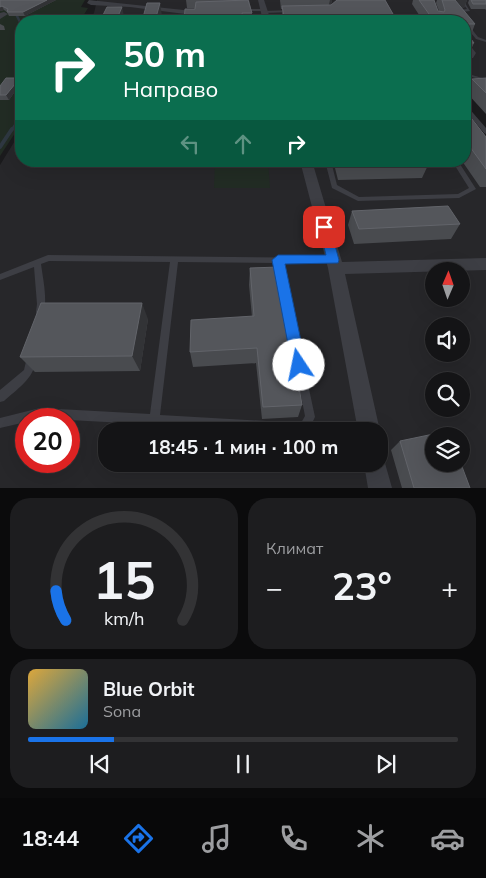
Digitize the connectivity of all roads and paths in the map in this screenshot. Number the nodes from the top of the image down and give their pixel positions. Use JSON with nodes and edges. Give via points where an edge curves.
{"nodes":[{"id":1,"x":92,"y":0,"type":"edge"},
{"id":2,"x":261,"y":0,"type":"edge"},
{"id":3,"x":457,"y":1,"type":"edge"},
{"id":4,"x":463,"y":1,"type":"edge"},
{"id":5,"x":472,"y":1,"type":"edge"},
{"id":6,"x":234,"y":10,"type":"edge"},
{"id":7,"x":264,"y":11,"type":"junction"},
{"id":8,"x":293,"y":11,"type":"edge"},
{"id":9,"x":455,"y":12,"type":"edge"},
{"id":10,"x":183,"y":15,"type":"edge"},
{"id":11,"x":265,"y":15,"type":"edge"},
{"id":12,"x":471,"y":30,"type":"edge"},
{"id":13,"x":486,"y":41,"type":"edge"},
{"id":14,"x":471,"y":76,"type":"edge"},
{"id":15,"x":486,"y":80,"type":"edge"},
{"id":16,"x":471,"y":114,"type":"edge"},
{"id":17,"x":486,"y":132,"type":"edge"},
{"id":18,"x":308,"y":167,"type":"edge"},
{"id":19,"x":329,"y":167,"type":"edge"},
{"id":20,"x":459,"y":167,"type":"edge"},
{"id":21,"x":174,"y":259,"type":"junction"},
{"id":22,"x":278,"y":260,"type":"junction"},
{"id":23,"x":37,"y":262,"type":"junction"},
{"id":24,"x":334,"y":264,"type":"junction"},
{"id":25,"x":486,"y":264,"type":"edge"},
{"id":26,"x":0,"y":277,"type":"edge"},
{"id":27,"x":38,"y":323,"type":"edge"},
{"id":28,"x":34,"y":343,"type":"edge"},
{"id":29,"x":0,"y":397,"type":"edge"},
{"id":30,"x":154,"y":420,"type":"junction"},
{"id":31,"x":367,"y":422,"type":"edge"},
{"id":32,"x":0,"y":423,"type":"edge"},
{"id":33,"x":377,"y":472,"type":"edge"},
{"id":34,"x":380,"y":488,"type":"edge"}],
"edges":[{"from":1,"to":10,"type":"street","via":[[90,3]]},
{"from":2,"to":7,"type":"street"},
{"from":3,"to":4,"type":"lane"},
{"from":4,"to":5,"type":"lane"},
{"from":4,"to":9,"type":"lane","via":[[469,10]]},
{"from":6,"to":7,"type":"lane"},
{"from":7,"to":8,"type":"lane"},
{"from":7,"to":11,"type":"street"},
{"from":12,"to":13,"type":"lane","via":[[477,38]]},
{"from":14,"to":15,"type":"lane"},
{"from":16,"to":17,"type":"lane"},
{"from":18,"to":24,"type":"street"},
{"from":19,"to":20,"type":"lane","via":[[334,186],[358,199],[459,196],[473,189]]},
{"from":21,"to":22,"type":"lane"},
{"from":21,"to":23,"type":"lane","via":[[48,258]]},
{"from":21,"to":30,"type":"lane"},
{"from":22,"to":24,"type":"lane"},
{"from":22,"to":30,"type":"lane","via":[[310,418],[304,428]]},
{"from":23,"to":26,"type":"lane"},
{"from":23,"to":27,"type":"lane","via":[[41,304]]},
{"from":24,"to":25,"type":"street"},
{"from":24,"to":31,"type":"street"},
{"from":28,"to":29,"type":"lane","via":[[28,372]]},
{"from":30,"to":32,"type":"lane","via":[[40,413]]},
{"from":33,"to":34,"type":"street"}]}
